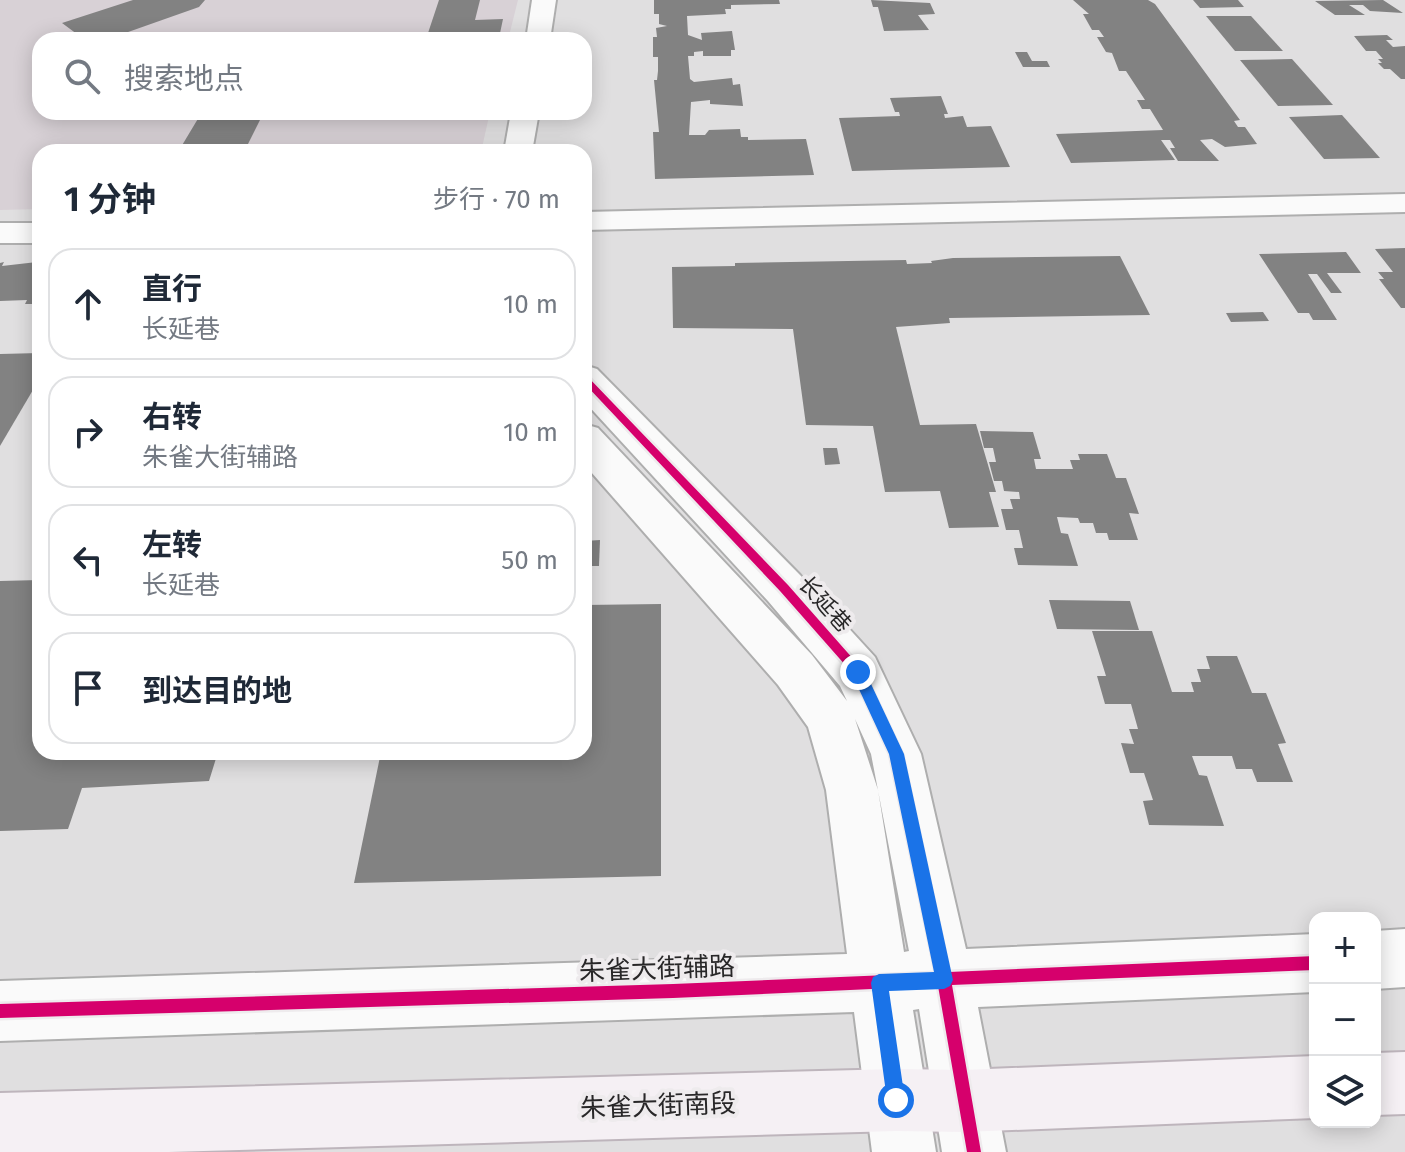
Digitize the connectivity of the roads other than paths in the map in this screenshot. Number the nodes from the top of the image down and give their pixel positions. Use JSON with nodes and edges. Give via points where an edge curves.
{"nodes":[{"id":1,"x":544,"y":0,"type":"edge"},
{"id":2,"x":567,"y":0,"type":"edge"},
{"id":3,"x":539,"y":32,"type":"edge"},
{"id":4,"x":563,"y":32,"type":"edge"},
{"id":5,"x":524,"y":120,"type":"edge"},
{"id":6,"x":519,"y":144,"type":"edge"},
{"id":7,"x":1405,"y":203,"type":"edge"},
{"id":8,"x":592,"y":221,"type":"edge"},
{"id":9,"x":0,"y":233,"type":"edge"},
{"id":10,"x":32,"y":233,"type":"edge"},
{"id":11,"x":592,"y":386,"type":"edge"},
{"id":12,"x":592,"y":447,"type":"edge"},
{"id":13,"x":1405,"y":958,"type":"edge"},
{"id":14,"x":1381,"y":960,"type":"edge"},
{"id":15,"x":1309,"y":963,"type":"edge"},
{"id":16,"x":944,"y":980,"type":"junction"},
{"id":17,"x":879,"y":983,"type":"junction"},
{"id":18,"x":0,"y":1011,"type":"edge"},
{"id":19,"x":1405,"y":1083,"type":"edge"},
{"id":20,"x":1381,"y":1084,"type":"edge"},
{"id":21,"x":1309,"y":1088,"type":"edge"},
{"id":22,"x":0,"y":1125,"type":"edge"},
{"id":23,"x":900,"y":1126,"type":"edge"},
{"id":24,"x":969,"y":1126,"type":"edge"}],
"edges":[{"from":1,"to":3,"type":"street"},
{"from":2,"to":4,"type":"street"},
{"from":5,"to":6,"type":"street"},
{"from":7,"to":8,"type":"street"},
{"from":9,"to":10,"type":"street"},
{"from":11,"to":16,"type":"street","name":"长延巷","via":[[858,672],[896,754]]},
{"from":12,"to":17,"type":"street","via":[[795,670],[830,717],[852,790]]},
{"from":13,"to":14,"type":"street"},
{"from":15,"to":16,"type":"street","name":"朱雀大街辅路"},
{"from":16,"to":17,"type":"street","name":"朱雀大街辅路"},
{"from":16,"to":24,"type":"street","name":"长延巷"},
{"from":17,"to":18,"type":"street","name":"朱雀大街辅路"},
{"from":17,"to":23,"type":"street"},
{"from":19,"to":20,"type":"main road"},
{"from":21,"to":24,"type":"main road","name":"朱雀大街南段"},
{"from":22,"to":23,"type":"main road","name":"朱雀大街南段"},
{"from":23,"to":24,"type":"main road","name":"朱雀大街南段"}]}
